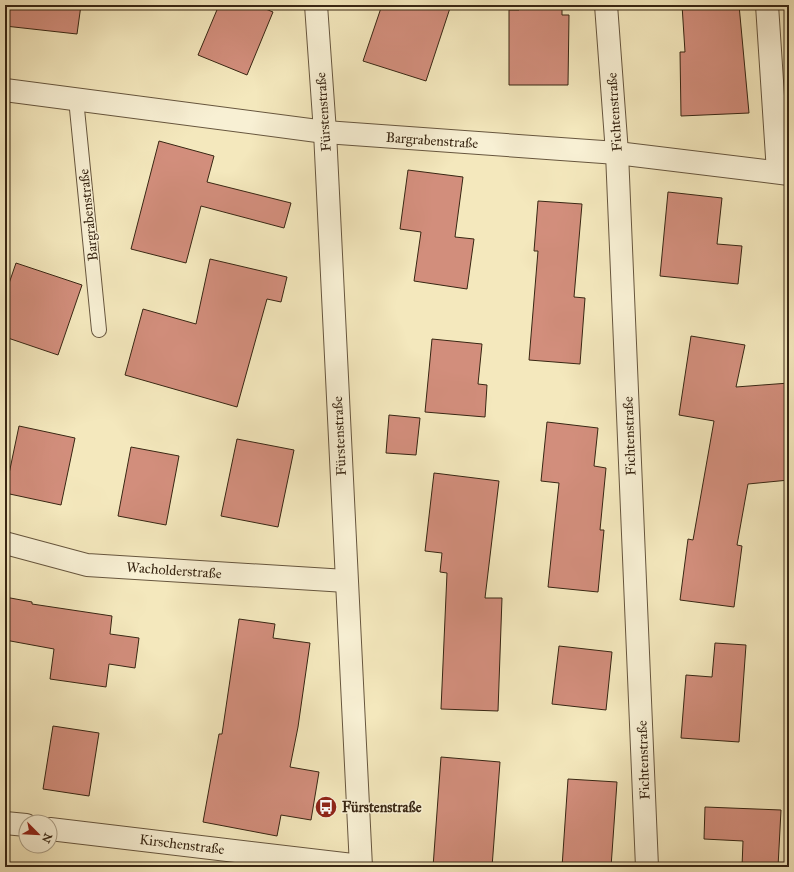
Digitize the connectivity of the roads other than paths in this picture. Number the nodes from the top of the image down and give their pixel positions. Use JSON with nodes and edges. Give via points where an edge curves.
{"nodes":[{"id":1,"x":316,"y":5,"type":"edge"},
{"id":2,"x":606,"y":5,"type":"edge"},
{"id":3,"x":767,"y":5,"type":"edge"},
{"id":4,"x":5,"y":90,"type":"edge"},
{"id":5,"x":76,"y":100,"type":"junction"},
{"id":6,"x":325,"y":132,"type":"junction"},
{"id":7,"x":617,"y":153,"type":"junction"},
{"id":8,"x":783,"y":173,"type":"edge"},
{"id":9,"x":99,"y":330,"type":"dead end"},
{"id":10,"x":5,"y":543,"type":"edge"},
{"id":11,"x":346,"y":581,"type":"junction"},
{"id":12,"x":5,"y":823,"type":"edge"},
{"id":13,"x":18,"y":824,"type":"edge"},
{"id":14,"x":58,"y":829,"type":"edge"},
{"id":15,"x":361,"y":866,"type":"edge"},
{"id":16,"x":647,"y":867,"type":"edge"}],
"edges":[{"from":1,"to":6,"type":"street","name":"Fürstenstraße"},
{"from":2,"to":7,"type":"street","name":"Fichtenstraße"},
{"from":3,"to":8,"type":"street"},
{"from":4,"to":5,"type":"street","name":"Bargrabenstraße"},
{"from":5,"to":6,"type":"street","name":"Bargrabenstraße"},
{"from":5,"to":9,"type":"lane","name":"Bargrabenstraße"},
{"from":6,"to":7,"type":"street","name":"Bargrabenstraße"},
{"from":6,"to":11,"type":"street","name":"Fürstenstraße"},
{"from":7,"to":8,"type":"street","name":"Bargrabenstraße"},
{"from":7,"to":16,"type":"street","name":"Fichtenstraße"},
{"from":10,"to":11,"type":"street","name":"Wacholderstraße","via":[[87,564]]},
{"from":11,"to":15,"type":"street","name":"Fürstenstraße"},
{"from":12,"to":13,"type":"street"},
{"from":14,"to":15,"type":"street","name":"Kirschenstraße"}]}
